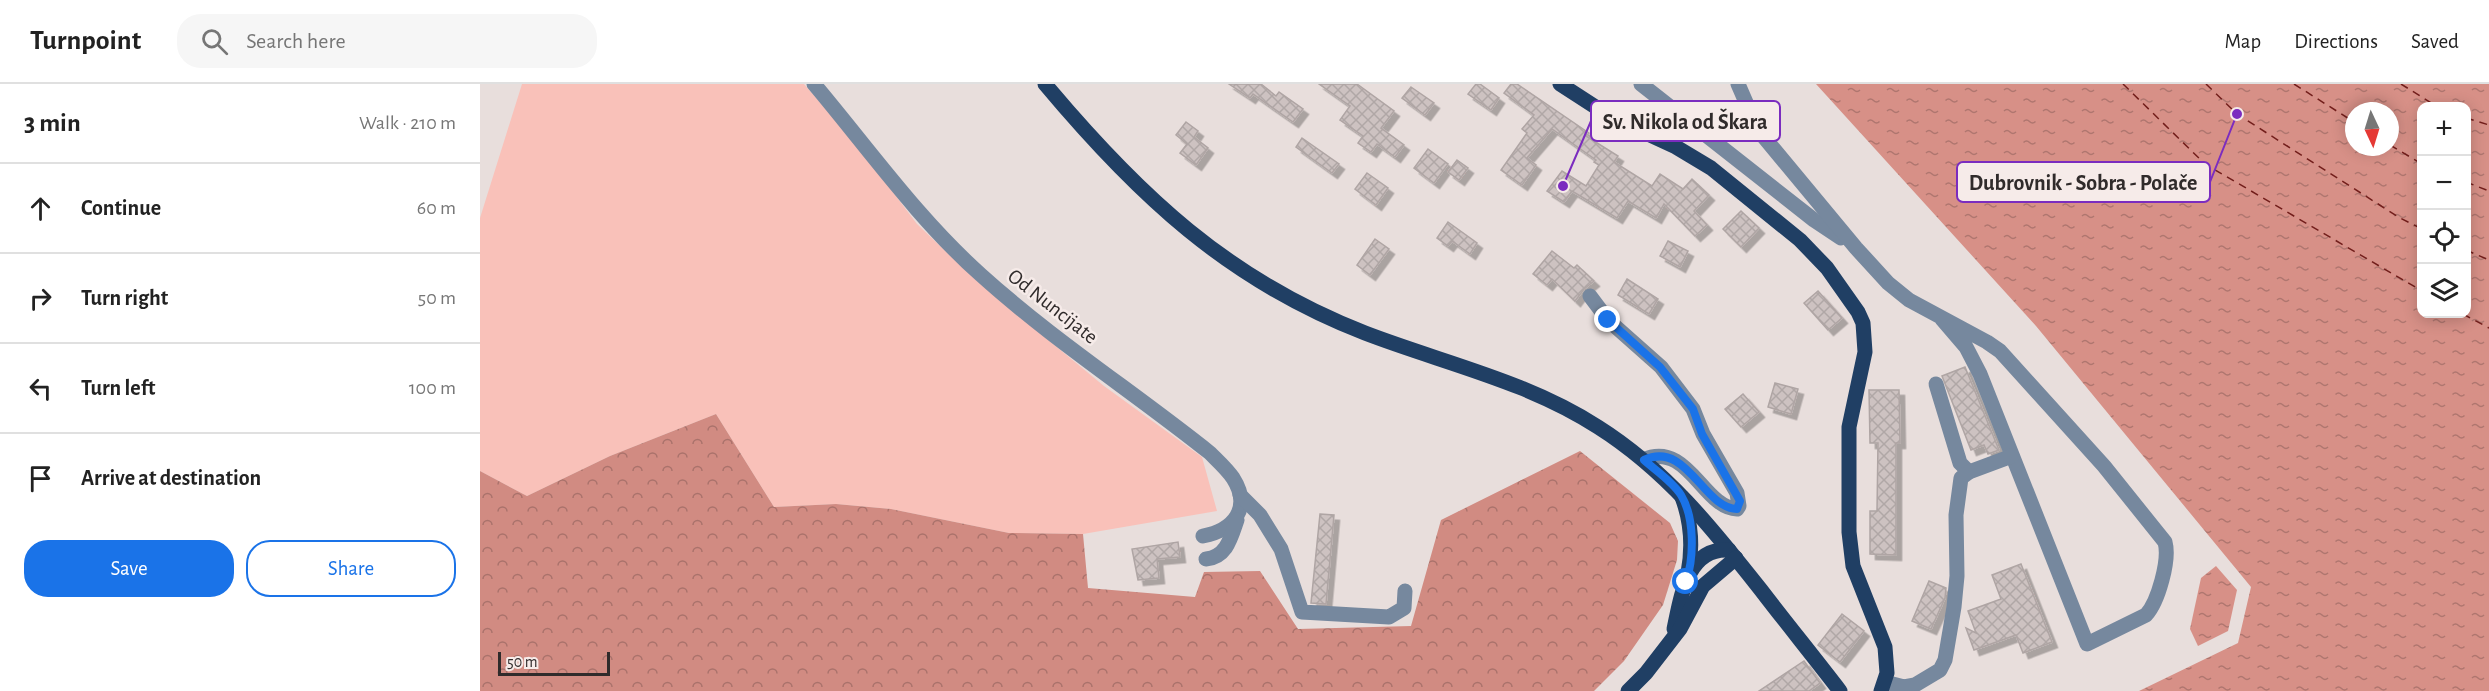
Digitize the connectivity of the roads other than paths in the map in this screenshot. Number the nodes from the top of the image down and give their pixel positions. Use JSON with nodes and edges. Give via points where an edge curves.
{"nodes":[{"id":1,"x":814,"y":84,"type":"edge"},
{"id":2,"x":1045,"y":84,"type":"edge"},
{"id":3,"x":1560,"y":84,"type":"edge"},
{"id":4,"x":1641,"y":84,"type":"edge"},
{"id":5,"x":1738,"y":84,"type":"edge"},
{"id":6,"x":1856,"y":248,"type":"junction"},
{"id":7,"x":1590,"y":296,"type":"dead end"},
{"id":8,"x":1942,"y":319,"type":"junction"},
{"id":9,"x":1936,"y":384,"type":"dead end"},
{"id":10,"x":2012,"y":456,"type":"junction"},
{"id":11,"x":1644,"y":460,"type":"junction"},
{"id":12,"x":1969,"y":472,"type":"junction"},
{"id":13,"x":1680,"y":494,"type":"junction"},
{"id":14,"x":1240,"y":495,"type":"junction"},
{"id":15,"x":1237,"y":519,"type":"junction"},
{"id":16,"x":1203,"y":536,"type":"dead end"},
{"id":17,"x":1733,"y":554,"type":"junction"},
{"id":18,"x":1206,"y":559,"type":"dead end"},
{"id":19,"x":1688,"y":576,"type":"junction"},
{"id":20,"x":1405,"y":591,"type":"dead end"},
{"id":21,"x":1671,"y":640,"type":"junction"},
{"id":22,"x":1883,"y":686,"type":"edge"},
{"id":23,"x":1628,"y":691,"type":"edge"},
{"id":24,"x":1840,"y":691,"type":"edge"}],
"edges":[{"from":1,"to":14,"type":"street","name":"Od Nuncijate","via":[[928,221],[979,274],[1210,453],[1233,478]]},
{"from":2,"to":11,"type":"main road","via":[[1124,174],[1201,242],[1239,269],[1324,316],[1498,378],[1548,400],[1596,425]]},
{"from":3,"to":22,"type":"main road","via":[[1611,117],[1711,168],[1800,240],[1827,268],[1858,312],[1863,323],[1865,352],[1850,427],[1851,552],[1858,582],[1886,647],[1888,661]]},
{"from":4,"to":6,"type":"street","via":[[1814,220]]},
{"from":5,"to":6,"type":"street","via":[[1758,130]]},
{"from":6,"to":8,"type":"street","via":[[1888,283]]},
{"from":7,"to":11,"type":"street","via":[[1608,320],[1660,367],[1693,409],[1702,434],[1737,492],[1739,506],[1723,506],[1697,477],[1671,459],[1661,456]]},
{"from":8,"to":10,"type":"street","via":[[1973,359]]},
{"from":8,"to":10,"type":"street","via":[[1987,342],[2013,364],[2165,542],[2167,550],[2158,592],[2146,615],[2087,644]]},
{"from":9,"to":12,"type":"street","via":[[1960,463]]},
{"from":10,"to":12,"type":"street"},
{"from":11,"to":13,"type":"main road"},
{"from":12,"to":22,"type":"street","via":[[1961,478],[1957,492],[1957,576],[1945,660],[1940,670],[1915,685]]},
{"from":13,"to":17,"type":"main road"},
{"from":13,"to":19,"type":"main road","via":[[1690,537]]},
{"from":14,"to":15,"type":"street"},
{"from":14,"to":20,"type":"street","name":"Od Nuncijate","via":[[1260,515],[1281,549],[1302,612],[1389,617],[1404,608]]},
{"from":15,"to":16,"type":"street","via":[[1220,531]]},
{"from":15,"to":18,"type":"street","via":[[1224,551]]},
{"from":17,"to":19,"type":"main road","via":[[1710,551],[1697,561]]},
{"from":17,"to":21,"type":"main road","via":[[1708,579]]},
{"from":17,"to":24,"type":"main road"},
{"from":19,"to":21,"type":"main road"},
{"from":21,"to":23,"type":"main road"}]}
